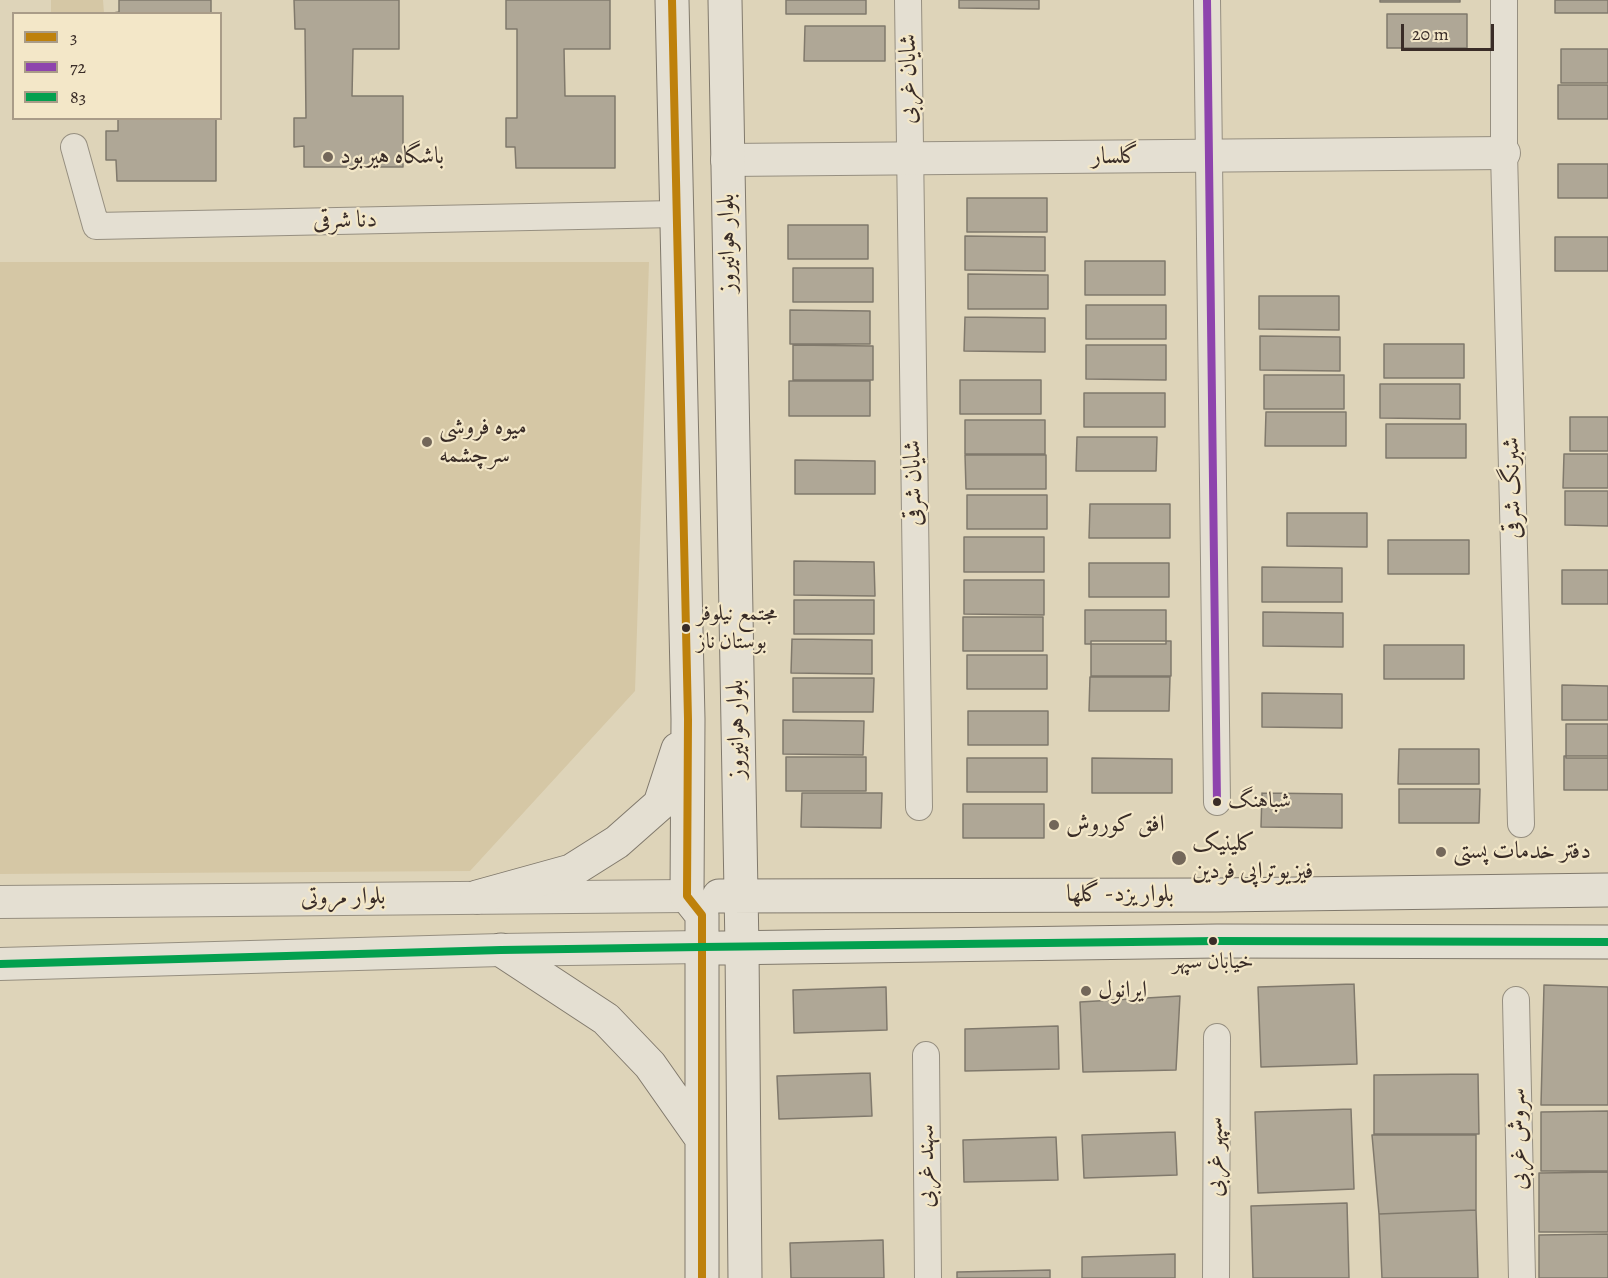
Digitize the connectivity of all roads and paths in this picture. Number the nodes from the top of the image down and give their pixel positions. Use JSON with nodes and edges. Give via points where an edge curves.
{"nodes":[{"id":1,"x":672,"y":0,"type":"edge"},
{"id":2,"x":725,"y":0,"type":"edge"},
{"id":3,"x":908,"y":0,"type":"edge"},
{"id":4,"x":1207,"y":0,"type":"edge"},
{"id":5,"x":1504,"y":0,"type":"edge"},
{"id":6,"x":74,"y":147,"type":"dead end"},
{"id":7,"x":1504,"y":153,"type":"junction"},
{"id":8,"x":1209,"y":156,"type":"junction"},
{"id":9,"x":910,"y":159,"type":"junction"},
{"id":10,"x":727,"y":160,"type":"junction"},
{"id":11,"x":675,"y":214,"type":"junction"},
{"id":12,"x":688,"y":719,"type":"junction"},
{"id":13,"x":1217,"y":802,"type":"dead end"},
{"id":14,"x":919,"y":807,"type":"dead end"},
{"id":15,"x":1521,"y":824,"type":"dead end"},
{"id":16,"x":1608,"y":890,"type":"edge"},
{"id":17,"x":687,"y":896,"type":"junction"},
{"id":18,"x":477,"y":897,"type":"junction"},
{"id":19,"x":740,"y":897,"type":"junction"},
{"id":20,"x":0,"y":902,"type":"edge"},
{"id":21,"x":1608,"y":942,"type":"edge"},
{"id":22,"x":701,"y":948,"type":"junction"},
{"id":23,"x":742,"y":948,"type":"junction"},
{"id":24,"x":501,"y":950,"type":"junction"},
{"id":25,"x":0,"y":964,"type":"edge"},
{"id":26,"x":1516,"y":1000,"type":"dead end"},
{"id":27,"x":1216,"y":1037,"type":"dead end"},
{"id":28,"x":926,"y":1055,"type":"dead end"},
{"id":29,"x":702,"y":1139,"type":"junction"},
{"id":30,"x":702,"y":1278,"type":"edge"},
{"id":31,"x":745,"y":1278,"type":"edge"},
{"id":32,"x":928,"y":1278,"type":"edge"},
{"id":33,"x":1216,"y":1278,"type":"edge"},
{"id":34,"x":1522,"y":1278,"type":"edge"}],
"edges":[{"from":1,"to":11,"type":"main road","name":"بلوار هوانیروز"},
{"from":2,"to":10,"type":"main road","name":"بلوار هوانیروز"},
{"from":3,"to":9,"type":"street","name":"شایان غربی"},
{"from":4,"to":8,"type":"street"},
{"from":5,"to":7,"type":"street","name":"شبرنگ شرقی"},
{"from":6,"to":11,"type":"street","name":"دنا شرقی","via":[[96,226]]},
{"from":7,"to":8,"type":"street","name":"گلسار"},
{"from":7,"to":15,"type":"street","name":"شبرنگ شرقی"},
{"from":8,"to":9,"type":"street","name":"گلسار"},
{"from":8,"to":13,"type":"street"},
{"from":9,"to":10,"type":"street","name":"گلسار"},
{"from":9,"to":14,"type":"street","name":"شایان شرقی"},
{"from":10,"to":19,"type":"main road","name":"بلوار هوانیروز"},
{"from":11,"to":12,"type":"main road","name":"بلوار هوانیروز"},
{"from":12,"to":17,"type":"main road","name":"بلوار هوانیروز"},
{"from":12,"to":18,"type":"main road","via":[[660,804],[617,842],[571,871]]},
{"from":16,"to":19,"type":"main road","name":"بلوار یزد- گلها"},
{"from":17,"to":18,"type":"street","name":"بلوار مروتی"},
{"from":17,"to":19,"type":"main road","name":"بلوار یزد- گلها"},
{"from":17,"to":22,"type":"main road","via":[[702,915]]},
{"from":18,"to":20,"type":"street","name":"بلوار مروتی"},
{"from":19,"to":23,"type":"main road","name":"بلوار هوانیروز"},
{"from":21,"to":23,"type":"main road","name":"بلوار یزد- گلها","via":[[1217,941]]},
{"from":22,"to":23,"type":"main road","name":"بلوار یزد- گلها"},
{"from":22,"to":24,"type":"street"},
{"from":22,"to":29,"type":"main road"},
{"from":23,"to":31,"type":"main road","name":"بلوار هوانیروز"},
{"from":24,"to":25,"type":"street"},
{"from":24,"to":29,"type":"main road","via":[[606,1019],[650,1065]]},
{"from":26,"to":34,"type":"street","name":"سروش غربی"},
{"from":27,"to":33,"type":"street","name":"سپهر غربی"},
{"from":28,"to":32,"type":"street","name":"سهند غربی"},
{"from":29,"to":30,"type":"main road"}]}
